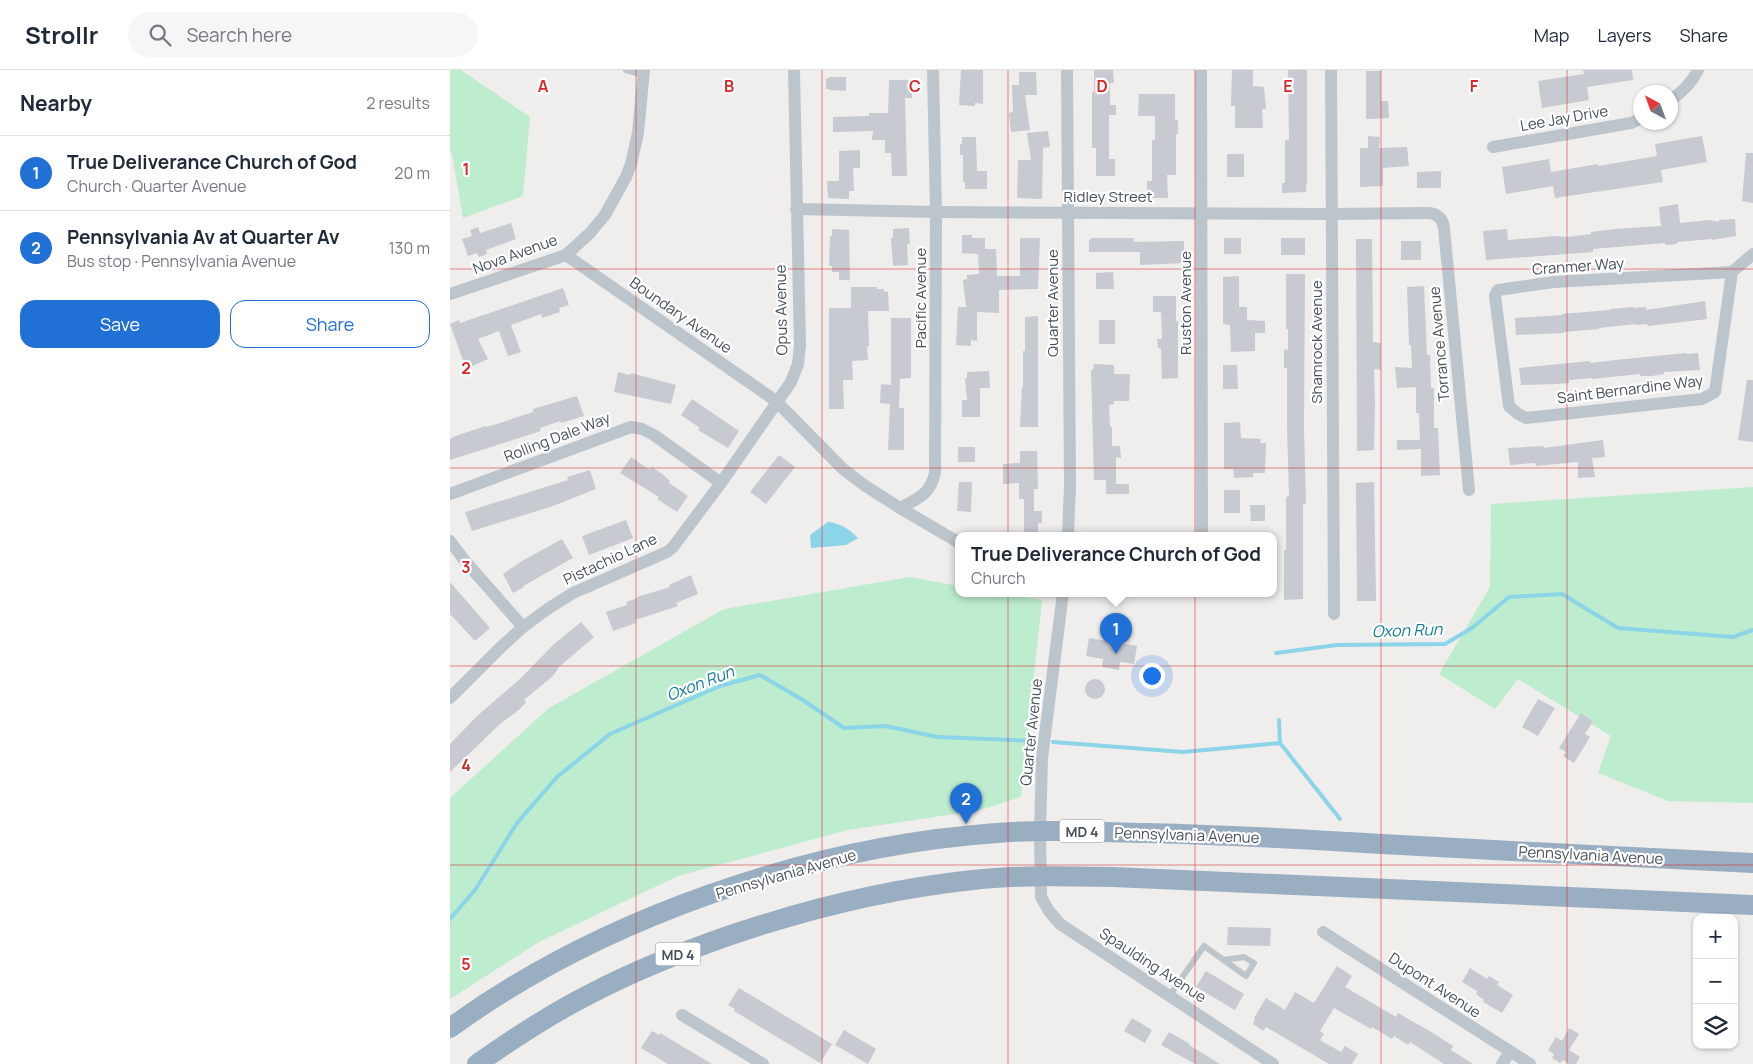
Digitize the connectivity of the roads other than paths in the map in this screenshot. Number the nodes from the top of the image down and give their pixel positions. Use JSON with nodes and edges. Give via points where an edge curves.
{"nodes":[{"id":1,"x":626,"y":70,"type":"edge"},
{"id":2,"x":794,"y":70,"type":"edge"},
{"id":3,"x":934,"y":70,"type":"edge"},
{"id":4,"x":1067,"y":70,"type":"edge"},
{"id":5,"x":1201,"y":70,"type":"edge"},
{"id":6,"x":1331,"y":70,"type":"edge"},
{"id":7,"x":1698,"y":70,"type":"edge"},
{"id":8,"x":644,"y":73,"type":"edge"},
{"id":9,"x":1678,"y":95,"type":"edge"},
{"id":10,"x":1633,"y":122,"type":"edge"},
{"id":11,"x":1493,"y":147,"type":"dead end"},
{"id":12,"x":796,"y":209,"type":"junction"},
{"id":13,"x":936,"y":212,"type":"junction"},
{"id":14,"x":1068,"y":212,"type":"junction"},
{"id":15,"x":1202,"y":212,"type":"junction"},
{"id":16,"x":1420,"y":213,"type":"joint"},
{"id":17,"x":1332,"y":214,"type":"junction"},
{"id":18,"x":566,"y":254,"type":"junction"},
{"id":19,"x":1753,"y":254,"type":"edge"},
{"id":20,"x":1732,"y":272,"type":"junction"},
{"id":21,"x":450,"y":294,"type":"edge"},
{"id":22,"x":1503,"y":360,"type":"joint"},
{"id":23,"x":776,"y":401,"type":"junction"},
{"id":24,"x":721,"y":483,"type":"junction"},
{"id":25,"x":1469,"y":490,"type":"dead end"},
{"id":26,"x":450,"y":494,"type":"edge"},
{"id":27,"x":900,"y":508,"type":"junction"},
{"id":28,"x":1068,"y":532,"type":"edge"},
{"id":29,"x":1202,"y":532,"type":"edge"},
{"id":30,"x":955,"y":540,"type":"edge"},
{"id":31,"x":450,"y":541,"type":"edge"},
{"id":32,"x":1059,"y":597,"type":"edge"},
{"id":33,"x":1062,"y":597,"type":"edge"},
{"id":34,"x":1061,"y":606,"type":"junction"},
{"id":35,"x":1334,"y":614,"type":"dead end"},
{"id":36,"x":523,"y":627,"type":"junction"},
{"id":37,"x":450,"y":698,"type":"edge"},
{"id":38,"x":1040,"y":832,"type":"junction"},
{"id":39,"x":1753,"y":863,"type":"edge"},
{"id":40,"x":1041,"y":876,"type":"junction"},
{"id":41,"x":1753,"y":905,"type":"edge"},
{"id":42,"x":1324,"y":932,"type":"dead end"},
{"id":43,"x":1224,"y":960,"type":"dead end"},
{"id":44,"x":1170,"y":995,"type":"junction"},
{"id":45,"x":682,"y":1015,"type":"dead end"},
{"id":46,"x":450,"y":1028,"type":"edge"},
{"id":47,"x":1510,"y":1052,"type":"junction"},
{"id":48,"x":477,"y":1064,"type":"edge"},
{"id":49,"x":763,"y":1064,"type":"edge"},
{"id":50,"x":1273,"y":1064,"type":"edge"},
{"id":51,"x":1502,"y":1064,"type":"edge"},
{"id":52,"x":1530,"y":1064,"type":"edge"}],
"edges":[{"from":1,"to":8,"type":"lane"},
{"from":2,"to":12,"type":"street","name":"Opus Avenue"},
{"from":3,"to":13,"type":"street","name":"Pacific Avenue"},
{"from":4,"to":14,"type":"street","name":"Quarter Avenue"},
{"from":5,"to":15,"type":"street","name":"Ruston Avenue"},
{"from":6,"to":17,"type":"street","name":"Shamrock Avenue"},
{"from":7,"to":9,"type":"street"},
{"from":8,"to":18,"type":"street","name":"Nova Avenue","via":[[638,133],[626,177],[605,215]]},
{"from":10,"to":11,"type":"street","name":"Lee Jay Drive"},
{"from":12,"to":13,"type":"street","name":"Ridley Street"},
{"from":12,"to":23,"type":"street","name":"Opus Avenue","via":[[800,356],[791,382]]},
{"from":13,"to":14,"type":"street","name":"Ridley Street"},
{"from":13,"to":27,"type":"street","name":"Pacific Avenue","via":[[935,474],[925,495]]},
{"from":14,"to":15,"type":"street","name":"Ridley Street"},
{"from":14,"to":28,"type":"street","name":"Quarter Avenue"},
{"from":15,"to":17,"type":"street","name":"Ridley Street"},
{"from":15,"to":29,"type":"street","name":"Ruston Avenue"},
{"from":16,"to":17,"type":"street","name":"Ridley Street"},
{"from":16,"to":25,"type":"street","name":"Torrance Avenue","via":[[1433,213],[1444,222]]},
{"from":17,"to":35,"type":"street","name":"Shamrock Avenue"},
{"from":18,"to":21,"type":"street","name":"Nova Avenue"},
{"from":18,"to":23,"type":"street","name":"Boundary Avenue"},
{"from":19,"to":20,"type":"street"},
{"from":20,"to":22,"type":"street","name":"Cranmer Way","via":[[1554,282],[1500,290],[1494,296]]},
{"from":20,"to":22,"type":"street","name":"Saint Bernardine Way","via":[[1715,392],[1706,398],[1524,417],[1508,403]]},
{"from":23,"to":24,"type":"street","name":"Pistachio Lane"},
{"from":23,"to":27,"type":"street","via":[[843,469]]},
{"from":24,"to":26,"type":"street","name":"Rolling Dale Way","via":[[654,435],[631,427]]},
{"from":24,"to":36,"type":"street","name":"Pistachio Lane","via":[[667,552],[563,599]]},
{"from":27,"to":30,"type":"street"},
{"from":31,"to":36,"type":"street"},
{"from":32,"to":34,"type":"street"},
{"from":33,"to":34,"type":"street","name":"Quarter Avenue"},
{"from":34,"to":38,"type":"street","name":"Quarter Avenue","via":[[1042,758]]},
{"from":36,"to":37,"type":"street","name":"Pistachio Lane"},
{"from":38,"to":39,"type":"highway","name":"Pennsylvania Avenue","number":"MD 4","via":[[1184,834]]},
{"from":38,"to":40,"type":"street","name":"Quarter Avenue"},
{"from":38,"to":46,"type":"highway","name":"Pennsylvania Avenue","number":"MD 4","via":[[998,833],[887,848],[820,861],[738,885],[665,911],[567,956]]},
{"from":40,"to":41,"type":"highway","number":"MD 4","via":[[1262,882]]},
{"from":40,"to":44,"type":"street","name":"Spaulding Avenue","via":[[1041,898],[1060,924]]},
{"from":40,"to":48,"type":"highway","number":"MD 4","via":[[973,880],[899,890],[785,917],[680,953],[631,974],[592,993]]},
{"from":42,"to":47,"type":"street","name":"Dupont Avenue"},
{"from":43,"to":44,"type":"lane","via":[[1204,946]]},
{"from":44,"to":50,"type":"street","name":"Spaulding Avenue"},
{"from":45,"to":49,"type":"street"},
{"from":47,"to":51,"type":"street"},
{"from":47,"to":52,"type":"street","name":"Dupont Avenue"}]}
